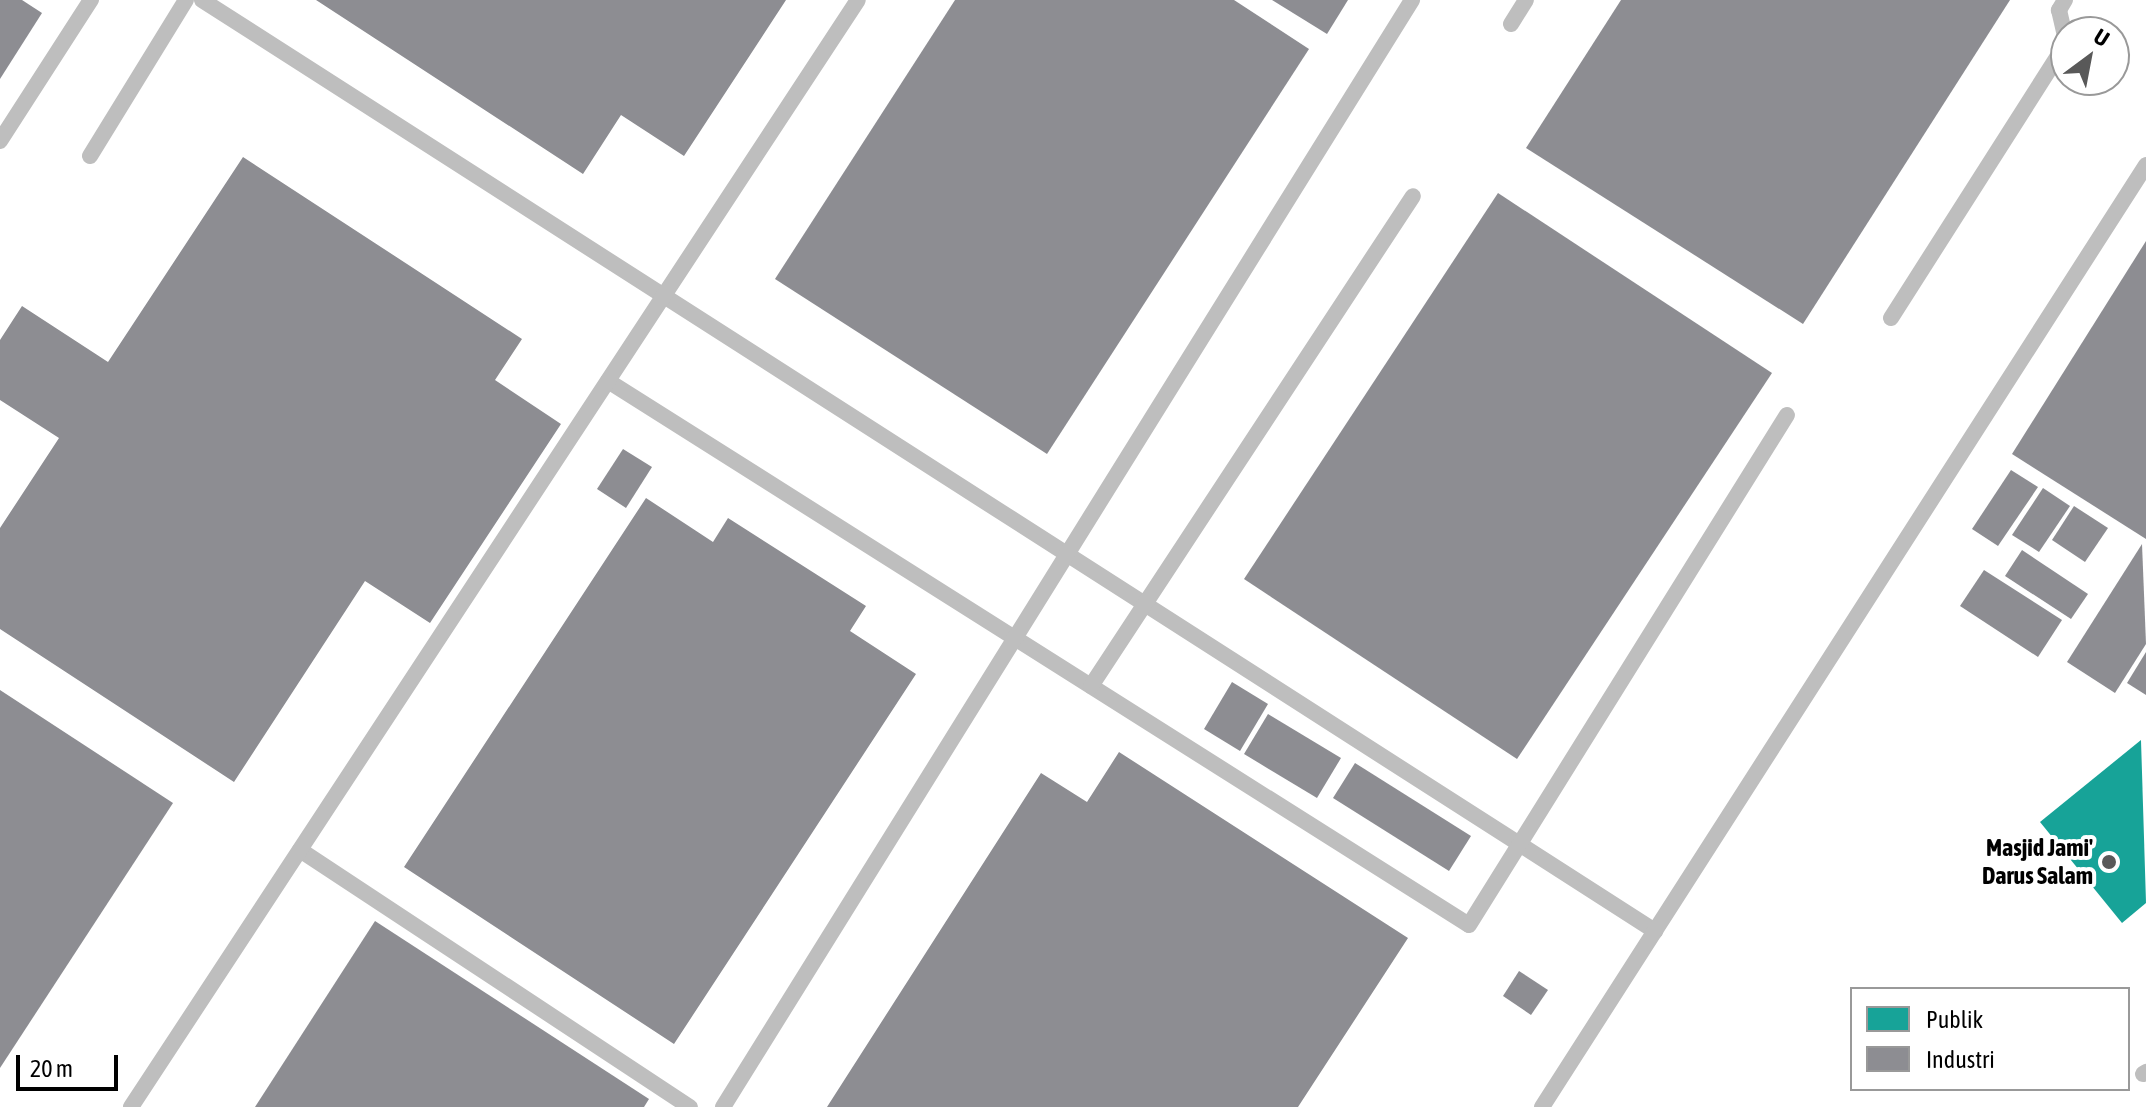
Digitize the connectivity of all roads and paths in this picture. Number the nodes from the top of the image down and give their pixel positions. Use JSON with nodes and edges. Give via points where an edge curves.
{"nodes":[{"id":1,"x":91,"y":0,"type":"edge"},
{"id":2,"x":186,"y":0,"type":"edge"},
{"id":3,"x":202,"y":0,"type":"edge"},
{"id":4,"x":858,"y":0,"type":"edge"},
{"id":5,"x":1412,"y":0,"type":"edge"},
{"id":6,"x":1526,"y":0,"type":"edge"},
{"id":7,"x":1511,"y":24,"type":"dead end"},
{"id":8,"x":2050,"y":67,"type":"edge"},
{"id":9,"x":0,"y":141,"type":"edge"},
{"id":10,"x":90,"y":156,"type":"dead end"},
{"id":11,"x":2146,"y":165,"type":"edge"},
{"id":12,"x":1413,"y":196,"type":"dead end"},
{"id":13,"x":664,"y":296,"type":"junction"},
{"id":14,"x":1891,"y":318,"type":"dead end"},
{"id":15,"x":608,"y":381,"type":"junction"},
{"id":16,"x":1787,"y":415,"type":"dead end"},
{"id":17,"x":1068,"y":553,"type":"junction"},
{"id":18,"x":1144,"y":602,"type":"junction"},
{"id":19,"x":1015,"y":638,"type":"junction"},
{"id":20,"x":1091,"y":686,"type":"junction"},
{"id":21,"x":1521,"y":843,"type":"junction"},
{"id":22,"x":300,"y":850,"type":"junction"},
{"id":23,"x":1655,"y":931,"type":"junction"},
{"id":24,"x":131,"y":1107,"type":"edge"},
{"id":25,"x":690,"y":1107,"type":"edge"},
{"id":26,"x":723,"y":1107,"type":"edge"},
{"id":27,"x":1542,"y":1107,"type":"edge"}],
"edges":[{"from":1,"to":9,"type":"lane"},
{"from":2,"to":10,"type":"lane"},
{"from":3,"to":13,"type":"lane"},
{"from":4,"to":13,"type":"lane"},
{"from":5,"to":17,"type":"lane"},
{"from":6,"to":7,"type":"lane"},
{"from":8,"to":14,"type":"lane"},
{"from":11,"to":23,"type":"lane"},
{"from":12,"to":18,"type":"lane"},
{"from":13,"to":15,"type":"lane"},
{"from":13,"to":17,"type":"lane"},
{"from":15,"to":19,"type":"lane"},
{"from":15,"to":22,"type":"lane"},
{"from":16,"to":21,"type":"lane"},
{"from":17,"to":18,"type":"lane"},
{"from":17,"to":19,"type":"lane"},
{"from":18,"to":20,"type":"lane"},
{"from":18,"to":21,"type":"lane"},
{"from":19,"to":20,"type":"lane"},
{"from":19,"to":26,"type":"lane"},
{"from":20,"to":21,"type":"lane","via":[[1469,925]]},
{"from":21,"to":23,"type":"lane"},
{"from":22,"to":24,"type":"lane"},
{"from":22,"to":25,"type":"lane"},
{"from":23,"to":27,"type":"lane"}]}
